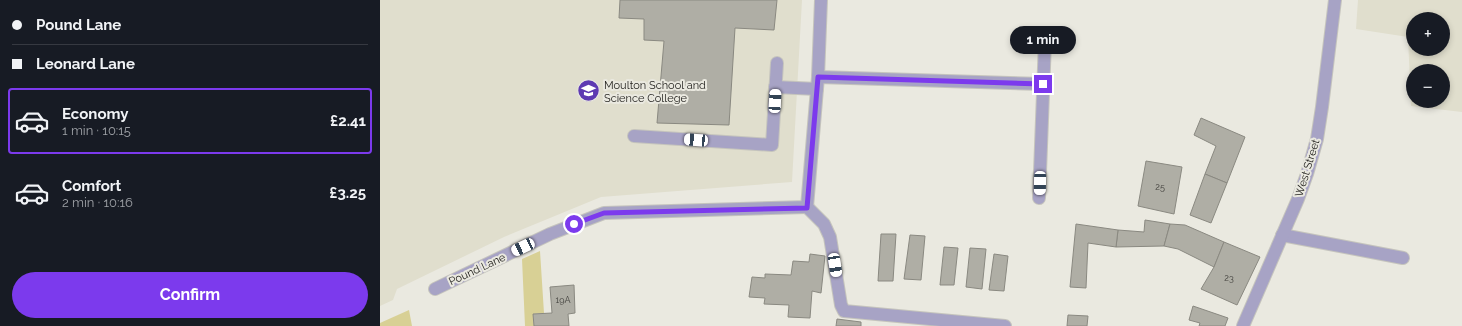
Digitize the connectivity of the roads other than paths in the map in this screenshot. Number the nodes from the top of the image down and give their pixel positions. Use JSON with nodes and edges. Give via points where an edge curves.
{"nodes":[{"id":1,"x":821,"y":0,"type":"edge"},
{"id":2,"x":1336,"y":0,"type":"edge"},
{"id":3,"x":1045,"y":42,"type":"dead end"},
{"id":4,"x":777,"y":63,"type":"dead end"},
{"id":5,"x":817,"y":83,"type":"junction"},
{"id":6,"x":1043,"y":84,"type":"junction"},
{"id":7,"x":775,"y":87,"type":"junction"},
{"id":8,"x":634,"y":136,"type":"dead end"},
{"id":9,"x":1039,"y":198,"type":"dead end"},
{"id":10,"x":807,"y":208,"type":"junction"},
{"id":11,"x":1282,"y":235,"type":"junction"},
{"id":12,"x":1403,"y":258,"type":"dead end"},
{"id":13,"x":435,"y":289,"type":"dead end"},
{"id":14,"x":1005,"y":326,"type":"edge"},
{"id":15,"x":1243,"y":326,"type":"edge"}],
"edges":[{"from":1,"to":5,"type":"street"},
{"from":2,"to":11,"type":"street","name":"West Street","via":[[1317,139],[1298,199]]},
{"from":3,"to":6,"type":"street"},
{"from":4,"to":7,"type":"street"},
{"from":5,"to":6,"type":"street"},
{"from":5,"to":7,"type":"street"},
{"from":5,"to":10,"type":"street"},
{"from":6,"to":9,"type":"street"},
{"from":7,"to":8,"type":"street","via":[[772,145]]},
{"from":10,"to":13,"type":"street","name":"Pound Lane","via":[[604,213],[550,234]]},
{"from":10,"to":14,"type":"street","via":[[824,224],[830,237],[844,311]]},
{"from":11,"to":12,"type":"street"},
{"from":11,"to":15,"type":"street","name":"West Street"}]}
